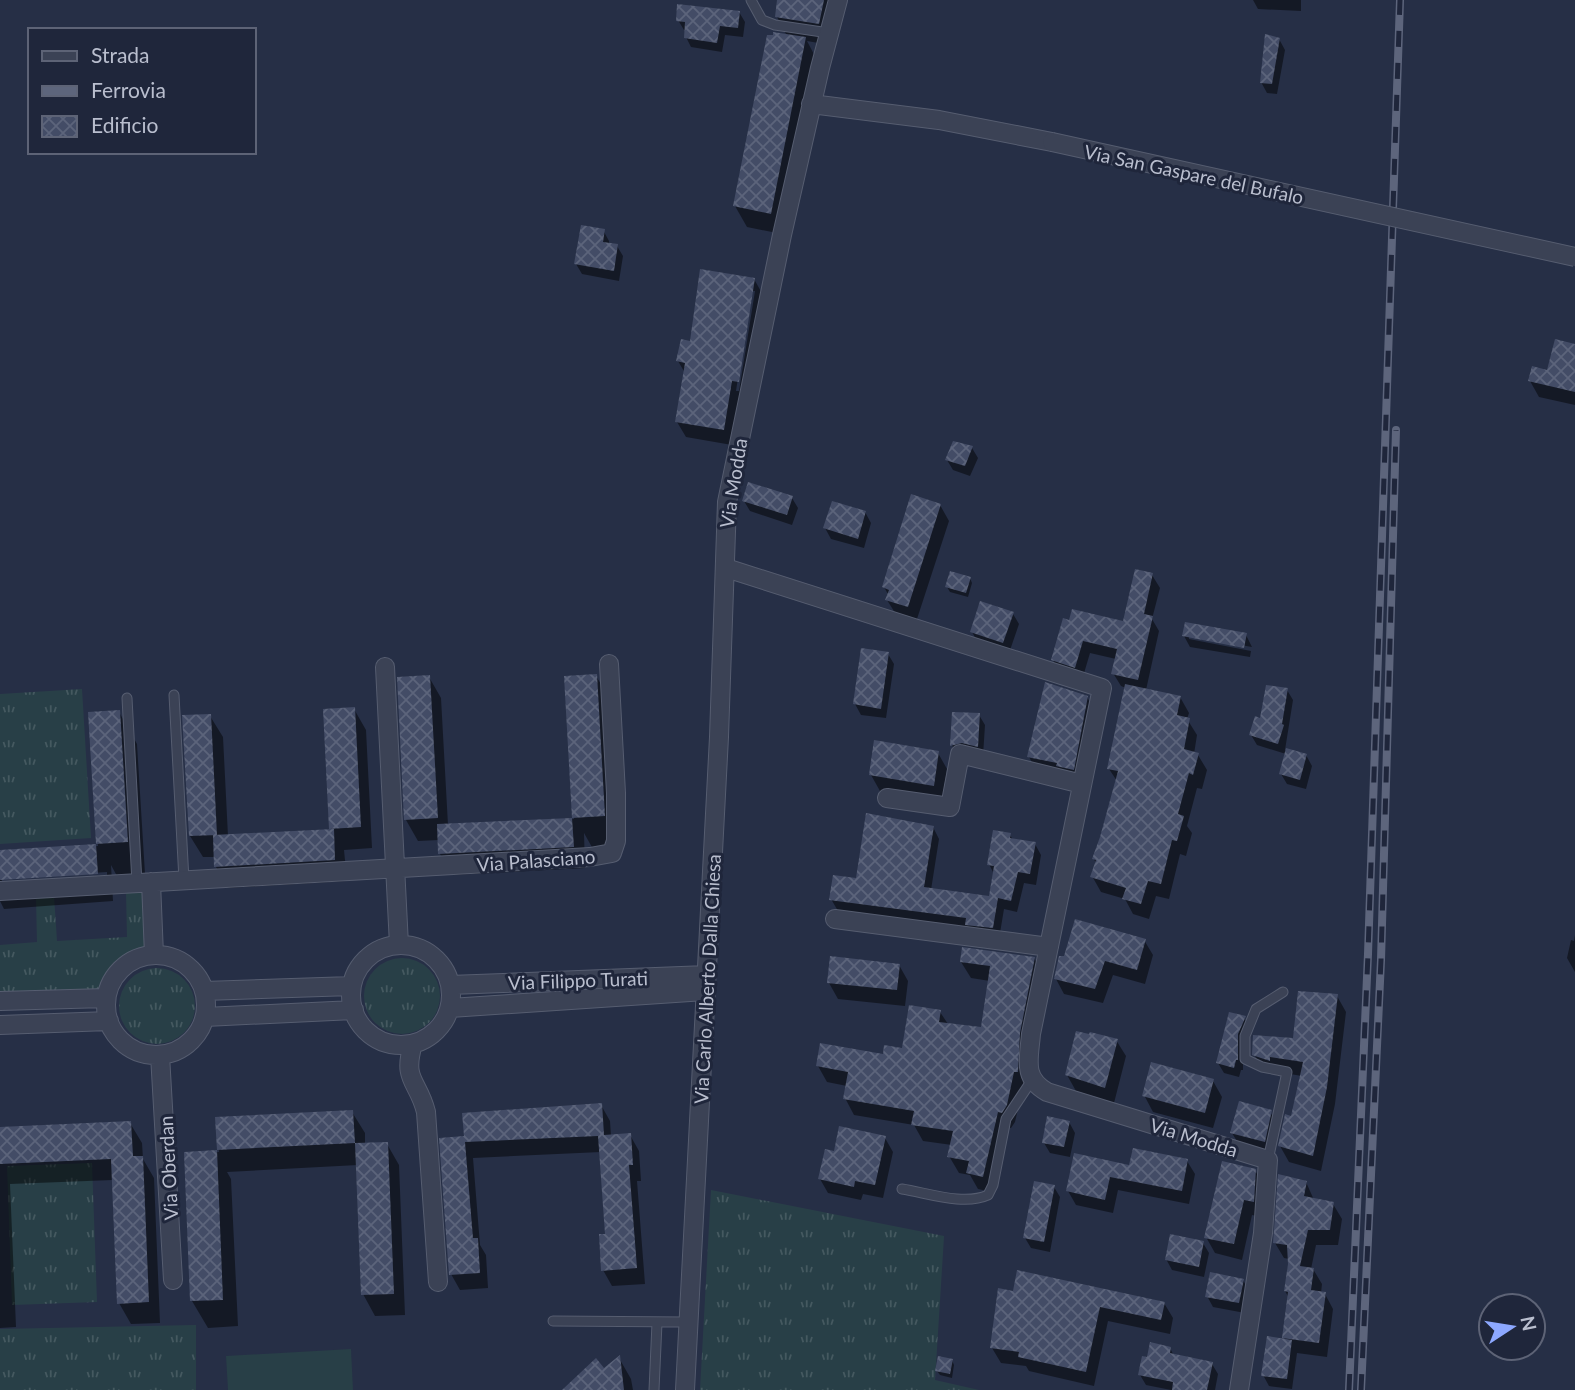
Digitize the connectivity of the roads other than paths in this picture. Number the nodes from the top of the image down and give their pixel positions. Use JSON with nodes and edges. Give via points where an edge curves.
{"nodes":[{"id":1,"x":751,"y":0,"type":"edge"},
{"id":2,"x":838,"y":0,"type":"edge"},
{"id":3,"x":829,"y":33,"type":"junction"},
{"id":4,"x":811,"y":104,"type":"junction"},
{"id":5,"x":1575,"y":257,"type":"edge"},
{"id":6,"x":726,"y":568,"type":"junction"},
{"id":7,"x":609,"y":664,"type":"dead end"},
{"id":8,"x":385,"y":667,"type":"dead end"},
{"id":9,"x":174,"y":695,"type":"dead end"},
{"id":10,"x":127,"y":698,"type":"dead end"},
{"id":11,"x":1082,"y":783,"type":"junction"},
{"id":12,"x":887,"y":798,"type":"dead end"},
{"id":13,"x":395,"y":869,"type":"junction"},
{"id":14,"x":184,"y":880,"type":"junction"},
{"id":15,"x":144,"y":883,"type":"junction"},
{"id":16,"x":0,"y":891,"type":"edge"},
{"id":17,"x":835,"y":919,"type":"dead end"},
{"id":18,"x":399,"y":945,"type":"junction"},
{"id":19,"x":1049,"y":947,"type":"junction"},
{"id":20,"x":154,"y":955,"type":"junction"},
{"id":21,"x":706,"y":983,"type":"junction"},
{"id":22,"x":450,"y":985,"type":"junction"},
{"id":23,"x":352,"y":986,"type":"junction"},
{"id":24,"x":204,"y":991,"type":"junction"},
{"id":25,"x":1283,"y":992,"type":"dead end"},
{"id":26,"x":106,"y":998,"type":"junction"},
{"id":27,"x":0,"y":1001,"type":"edge"},
{"id":28,"x":450,"y":1008,"type":"junction"},
{"id":29,"x":354,"y":1010,"type":"junction"},
{"id":30,"x":205,"y":1017,"type":"junction"},
{"id":31,"x":109,"y":1021,"type":"junction"},
{"id":32,"x":0,"y":1025,"type":"edge"},
{"id":33,"x":413,"y":1044,"type":"junction"},
{"id":34,"x":160,"y":1055,"type":"junction"},
{"id":35,"x":1032,"y":1080,"type":"junction"},
{"id":36,"x":1268,"y":1160,"type":"junction"},
{"id":37,"x":902,"y":1189,"type":"dead end"},
{"id":38,"x":173,"y":1280,"type":"dead end"},
{"id":39,"x":438,"y":1282,"type":"dead end"},
{"id":40,"x":553,"y":1321,"type":"dead end"},
{"id":41,"x":688,"y":1322,"type":"junction"},
{"id":42,"x":657,"y":1323,"type":"junction"},
{"id":43,"x":654,"y":1390,"type":"edge"},
{"id":44,"x":685,"y":1390,"type":"edge"},
{"id":45,"x":1239,"y":1390,"type":"edge"}],
"edges":[{"from":1,"to":3,"type":"lane","via":[[762,20],[775,26]]},
{"from":2,"to":3,"type":"street","name":"Via Modda"},
{"from":3,"to":4,"type":"street","name":"Via Modda"},
{"from":4,"to":5,"type":"street","name":"Via San Gaspare del Bufalo","bridge":true,"via":[[939,120],[1052,142]]},
{"from":4,"to":6,"type":"street","name":"Via Modda","via":[[732,475],[724,527]]},
{"from":6,"to":11,"type":"street","via":[[1102,688]]},
{"from":6,"to":21,"type":"street","name":"Via Carlo Alberto Dalla Chiesa"},
{"from":7,"to":13,"type":"street","name":"Via Palasciano","via":[[616,793],[612,853]]},
{"from":8,"to":13,"type":"street"},
{"from":9,"to":14,"type":"lane"},
{"from":10,"to":15,"type":"lane"},
{"from":11,"to":12,"type":"street","via":[[960,754],[950,807]]},
{"from":11,"to":19,"type":"street"},
{"from":13,"to":14,"type":"street","name":"Via Palasciano"},
{"from":13,"to":18,"type":"street"},
{"from":14,"to":15,"type":"street","name":"Via Palasciano"},
{"from":15,"to":16,"type":"street","name":"Via Palasciano"},
{"from":15,"to":20,"type":"street"},
{"from":17,"to":19,"type":"street"},
{"from":18,"to":22,"type":"street","via":[[431,955]]},
{"from":18,"to":23,"type":"street","via":[[368,957]]},
{"from":19,"to":35,"type":"street","via":[[1031,1034],[1028,1068]]},
{"from":20,"to":24,"type":"street","via":[[182,962],[194,972]]},
{"from":20,"to":26,"type":"street","via":[[126,965]]},
{"from":21,"to":22,"type":"street","name":"Via Filippo Turati"},
{"from":21,"to":28,"type":"street","name":"Via Filippo Turati"},
{"from":21,"to":41,"type":"street","name":"Via Carlo Alberto Dalla Chiesa"},
{"from":22,"to":28,"type":"street"},
{"from":23,"to":24,"type":"street"},
{"from":23,"to":29,"type":"street"},
{"from":24,"to":30,"type":"street"},
{"from":25,"to":36,"type":"lane","via":[[1256,1009],[1245,1036],[1245,1059],[1287,1072]]},
{"from":26,"to":27,"type":"street"},
{"from":26,"to":31,"type":"street"},
{"from":28,"to":33,"type":"street","via":[[437,1030]]},
{"from":29,"to":30,"type":"street"},
{"from":29,"to":33,"type":"street","via":[[363,1027],[377,1039],[394,1045]]},
{"from":30,"to":34,"type":"street","via":[[190,1042]]},
{"from":31,"to":32,"type":"street"},
{"from":31,"to":34,"type":"street","via":[[127,1046]]},
{"from":33,"to":39,"type":"street","via":[[408,1072],[426,1112]]},
{"from":34,"to":38,"type":"street","name":"Via Oberdan"},
{"from":35,"to":36,"type":"street","name":"Via Modda","via":[[1047,1092]]},
{"from":35,"to":37,"type":"lane","via":[[1006,1119],[988,1195],[965,1199]]},
{"from":36,"to":45,"type":"street","via":[[1263,1233]]},
{"from":40,"to":42,"type":"lane"},
{"from":41,"to":42,"type":"lane"},
{"from":41,"to":44,"type":"street","name":"Via Carlo Alberto Dalla Chiesa"},
{"from":42,"to":43,"type":"lane"}]}
